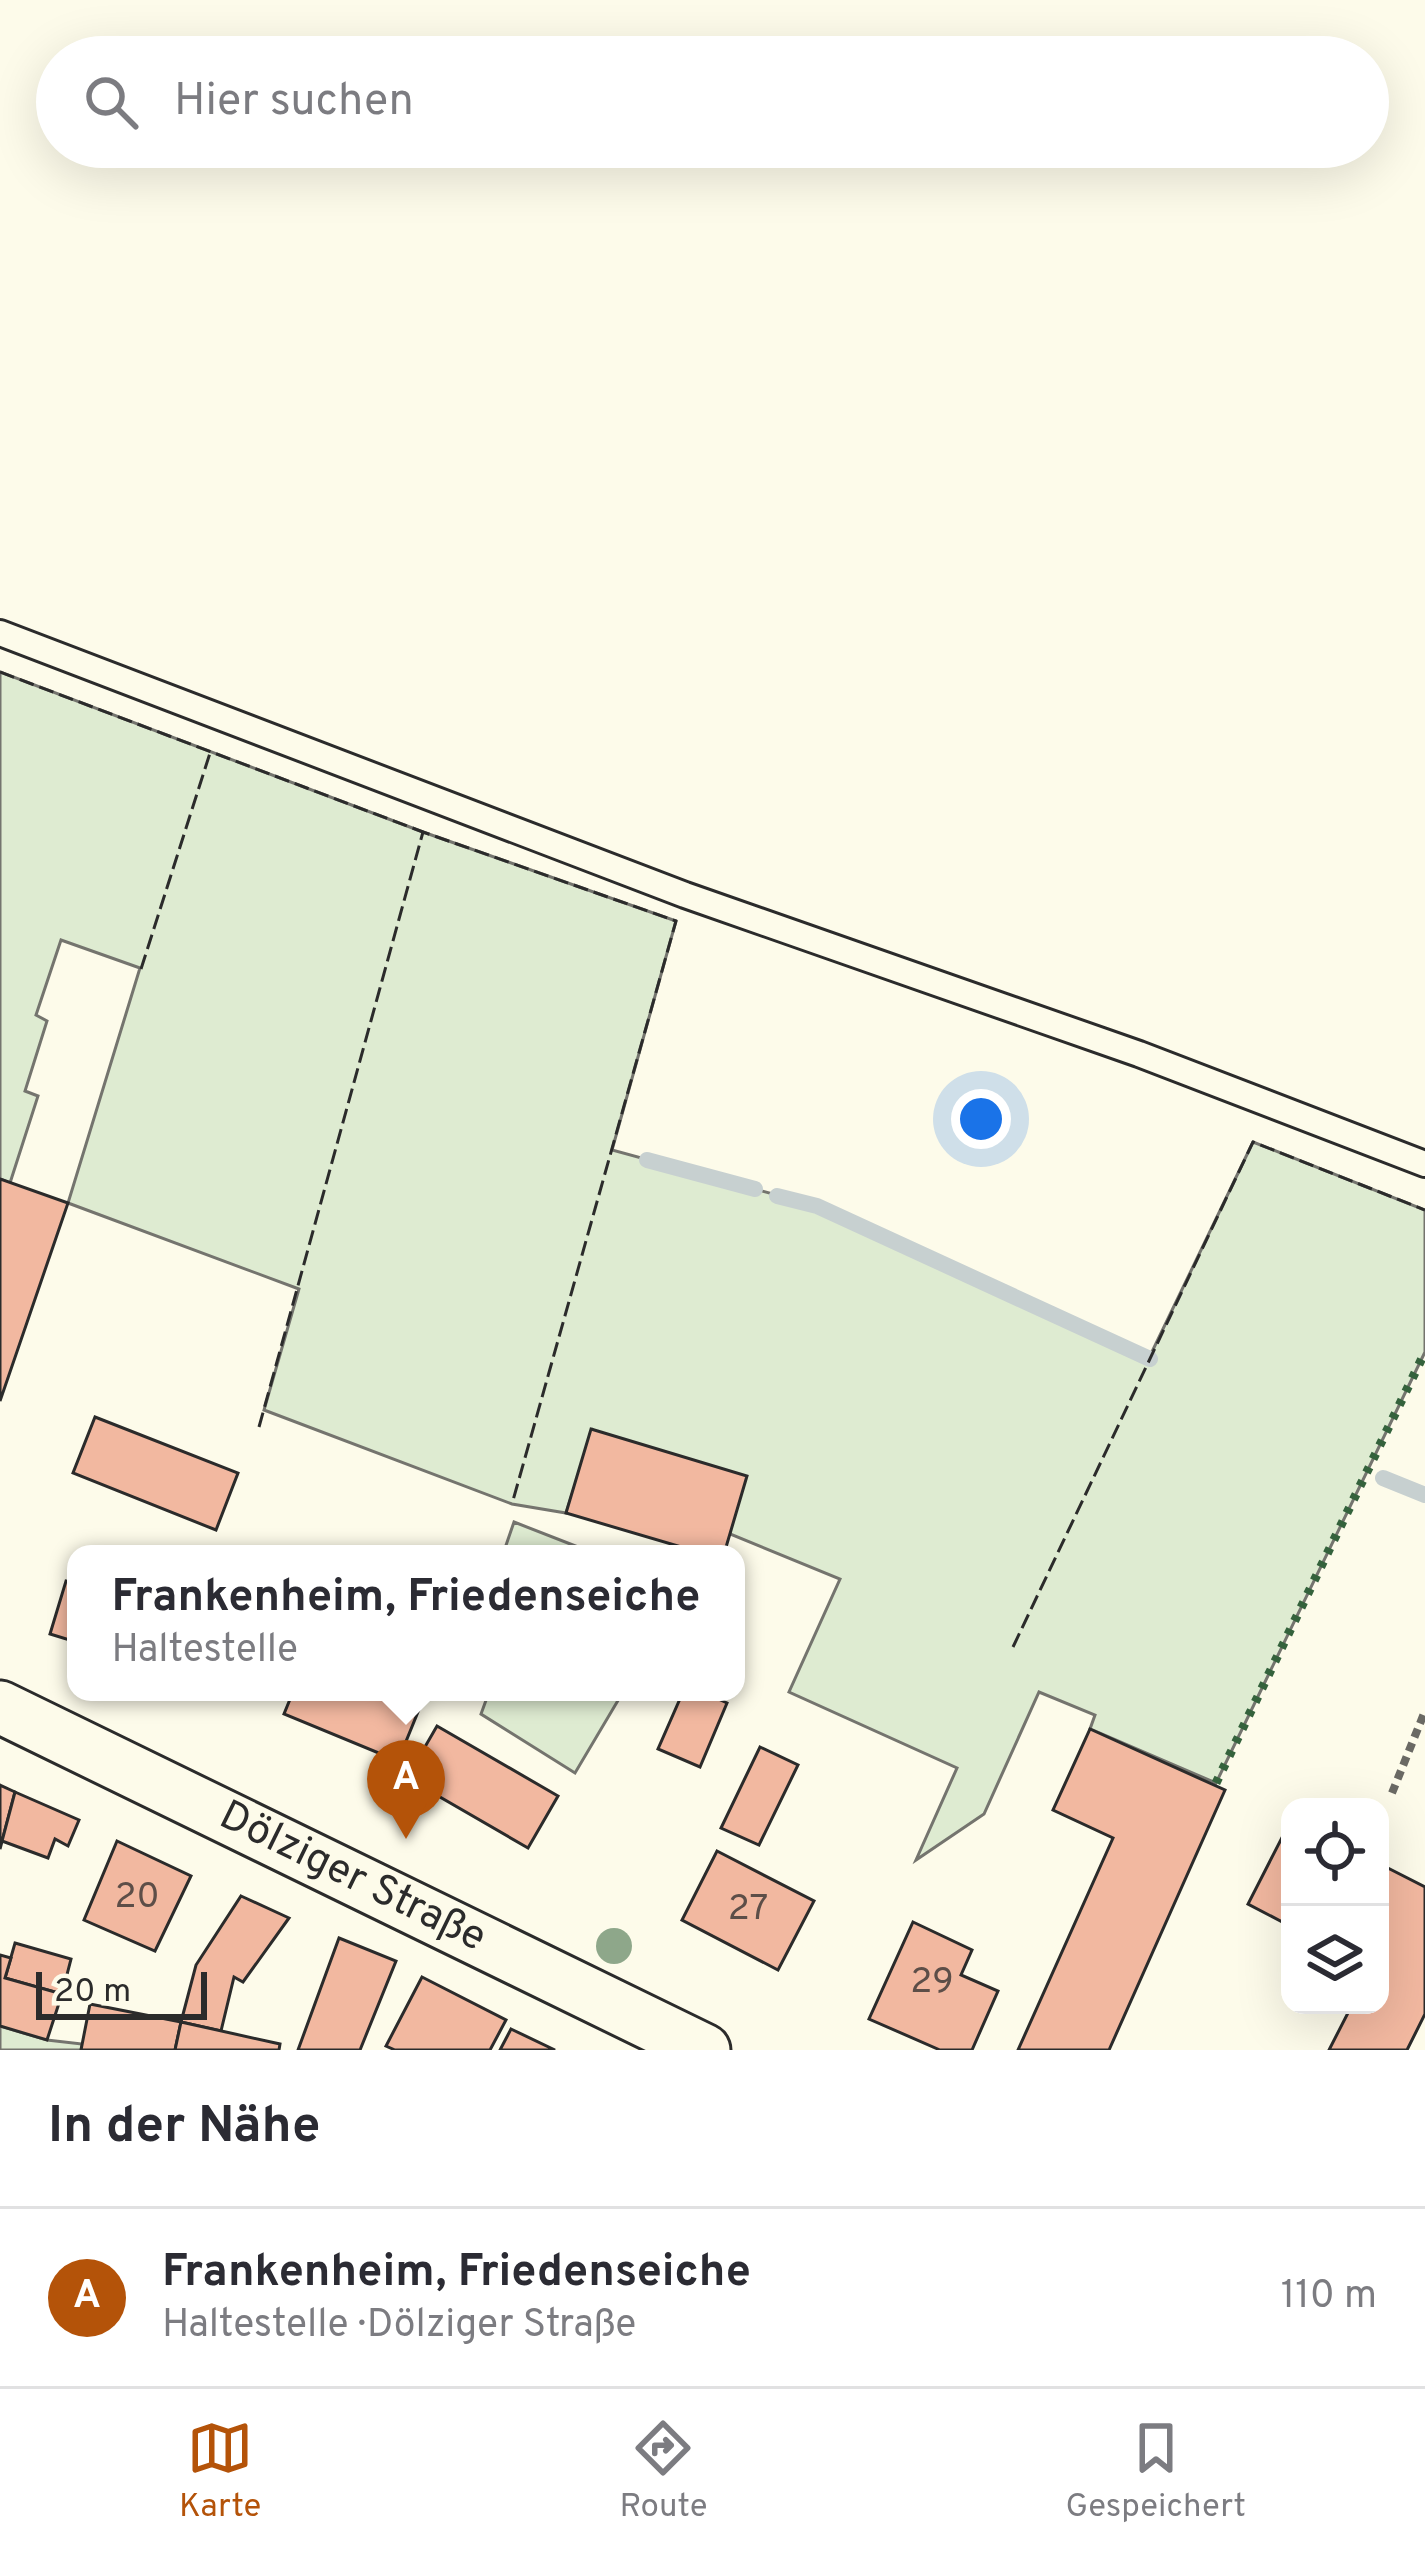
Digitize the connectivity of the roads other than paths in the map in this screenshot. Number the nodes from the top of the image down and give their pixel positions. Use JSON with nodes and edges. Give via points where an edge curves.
{"nodes":[{"id":1,"x":0,"y":632,"type":"edge"},
{"id":2,"x":1425,"y":1164,"type":"edge"},
{"id":3,"x":0,"y":1707,"type":"edge"},
{"id":4,"x":704,"y":2050,"type":"edge"}],
"edges":[{"from":1,"to":2,"type":"lane","via":[[685,895]]},
{"from":3,"to":4,"type":"street","name":"Dölziger Straße"}]}
